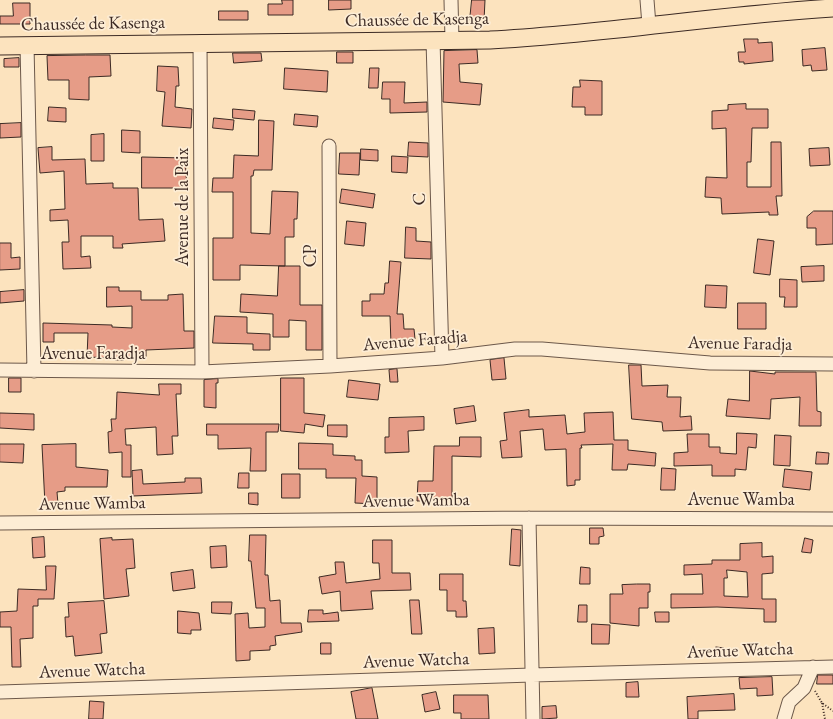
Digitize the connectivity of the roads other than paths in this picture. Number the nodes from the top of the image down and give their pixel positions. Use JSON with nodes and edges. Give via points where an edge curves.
{"nodes":[{"id":1,"x":451,"y":0,"type":"edge"},
{"id":2,"x":647,"y":0,"type":"edge"},
{"id":3,"x":833,"y":8,"type":"edge"},
{"id":4,"x":649,"y":25,"type":"junction"},
{"id":5,"x":433,"y":40,"type":"junction"},
{"id":6,"x":452,"y":40,"type":"junction"},
{"id":7,"x":200,"y":42,"type":"junction"},
{"id":8,"x":27,"y":45,"type":"junction"},
{"id":9,"x":0,"y":46,"type":"edge"},
{"id":10,"x":329,"y":146,"type":"dead end"},
{"id":11,"x":442,"y":358,"type":"junction"},
{"id":12,"x":833,"y":364,"type":"edge"},
{"id":13,"x":330,"y":366,"type":"junction"},
{"id":14,"x":0,"y":370,"type":"edge"},
{"id":15,"x":34,"y":371,"type":"junction"},
{"id":16,"x":202,"y":372,"type":"junction"},
{"id":17,"x":529,"y":518,"type":"junction"},
{"id":18,"x":833,"y":519,"type":"edge"},
{"id":19,"x":0,"y":523,"type":"edge"},
{"id":20,"x":833,"y":667,"type":"edge"},
{"id":21,"x":810,"y":673,"type":"junction"},
{"id":22,"x":532,"y":675,"type":"junction"},
{"id":23,"x":0,"y":692,"type":"edge"},
{"id":24,"x":533,"y":719,"type":"edge"},
{"id":25,"x":784,"y":719,"type":"edge"}],
"edges":[{"from":1,"to":6,"type":"street"},
{"from":2,"to":4,"type":"street"},
{"from":3,"to":4,"type":"main road","name":"Chaussée de Kasenga","via":[[772,11]]},
{"from":4,"to":6,"type":"main road","name":"Chaussée de Kasenga","via":[[556,36]]},
{"from":5,"to":6,"type":"main road","name":"Chaussée de Kasenga"},
{"from":5,"to":7,"type":"main road","name":"Chaussée de Kasenga"},
{"from":5,"to":11,"type":"street","name":"C"},
{"from":7,"to":8,"type":"main road","name":"Chaussée de Kasenga"},
{"from":7,"to":16,"type":"street","name":"Avenue de la Paix"},
{"from":8,"to":9,"type":"main road","name":"Chaussée de Kasenga"},
{"from":8,"to":15,"type":"street"},
{"from":10,"to":13,"type":"street","name":"CP"},
{"from":11,"to":12,"type":"street","name":"Avenue Faradja","via":[[515,349],[542,349],[710,363]]},
{"from":11,"to":13,"type":"street","name":"Avenue Faradja"},
{"from":13,"to":16,"type":"street","name":"Avenue Faradja"},
{"from":14,"to":15,"type":"street","name":"Avenue Faradja"},
{"from":15,"to":16,"type":"street","name":"Avenue Faradja"},
{"from":17,"to":18,"type":"street","name":"Avenue Wamba"},
{"from":17,"to":19,"type":"street","name":"Avenue Wamba"},
{"from":17,"to":22,"type":"street"},
{"from":20,"to":21,"type":"street","name":"Avenue Watcha"},
{"from":21,"to":22,"type":"street","name":"Avenue Watcha"},
{"from":21,"to":25,"type":"street","via":[[802,691],[789,702]]},
{"from":22,"to":23,"type":"street","name":"Avenue Watcha"},
{"from":22,"to":24,"type":"street"}]}
